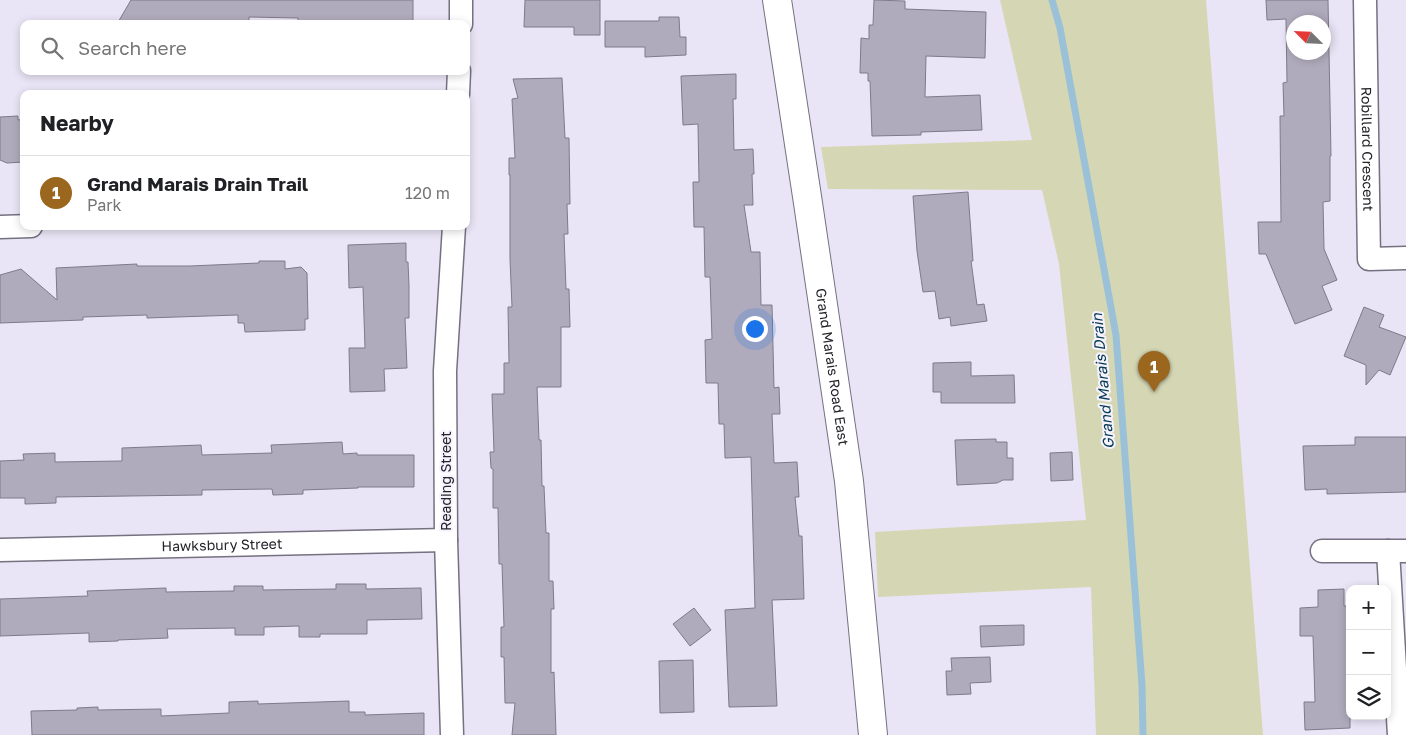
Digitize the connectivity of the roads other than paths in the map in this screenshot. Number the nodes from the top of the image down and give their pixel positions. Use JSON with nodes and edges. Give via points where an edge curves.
{"nodes":[{"id":1,"x":461,"y":0,"type":"edge"},
{"id":2,"x":777,"y":0,"type":"edge"},
{"id":3,"x":1365,"y":0,"type":"edge"},
{"id":4,"x":461,"y":20,"type":"edge"},
{"id":5,"x":459,"y":75,"type":"edge"},
{"id":6,"x":458,"y":90,"type":"edge"},
{"id":7,"x":20,"y":226,"type":"edge"},
{"id":8,"x":0,"y":227,"type":"edge"},
{"id":9,"x":454,"y":230,"type":"edge"},
{"id":10,"x":1406,"y":258,"type":"edge"},
{"id":11,"x":446,"y":540,"type":"junction"},
{"id":12,"x":0,"y":550,"type":"edge"},
{"id":13,"x":1322,"y":551,"type":"dead end"},
{"id":14,"x":1397,"y":551,"type":"edge"},
{"id":15,"x":452,"y":735,"type":"edge"},
{"id":16,"x":873,"y":735,"type":"edge"},
{"id":17,"x":1400,"y":735,"type":"edge"}],
"edges":[{"from":1,"to":4,"type":"street"},
{"from":2,"to":16,"type":"street","name":"Grand Marais Road East","via":[[849,481]]},
{"from":3,"to":10,"type":"street","name":"Robillard Crescent","via":[[1369,259]]},
{"from":5,"to":6,"type":"street"},
{"from":7,"to":8,"type":"street"},
{"from":9,"to":11,"type":"street","name":"Reading Street","via":[[445,371]]},
{"from":11,"to":12,"type":"street","name":"Hawksbury Street"},
{"from":11,"to":15,"type":"street","name":"Reading Street"},
{"from":13,"to":14,"type":"street"},
{"from":14,"to":17,"type":"street"}]}
